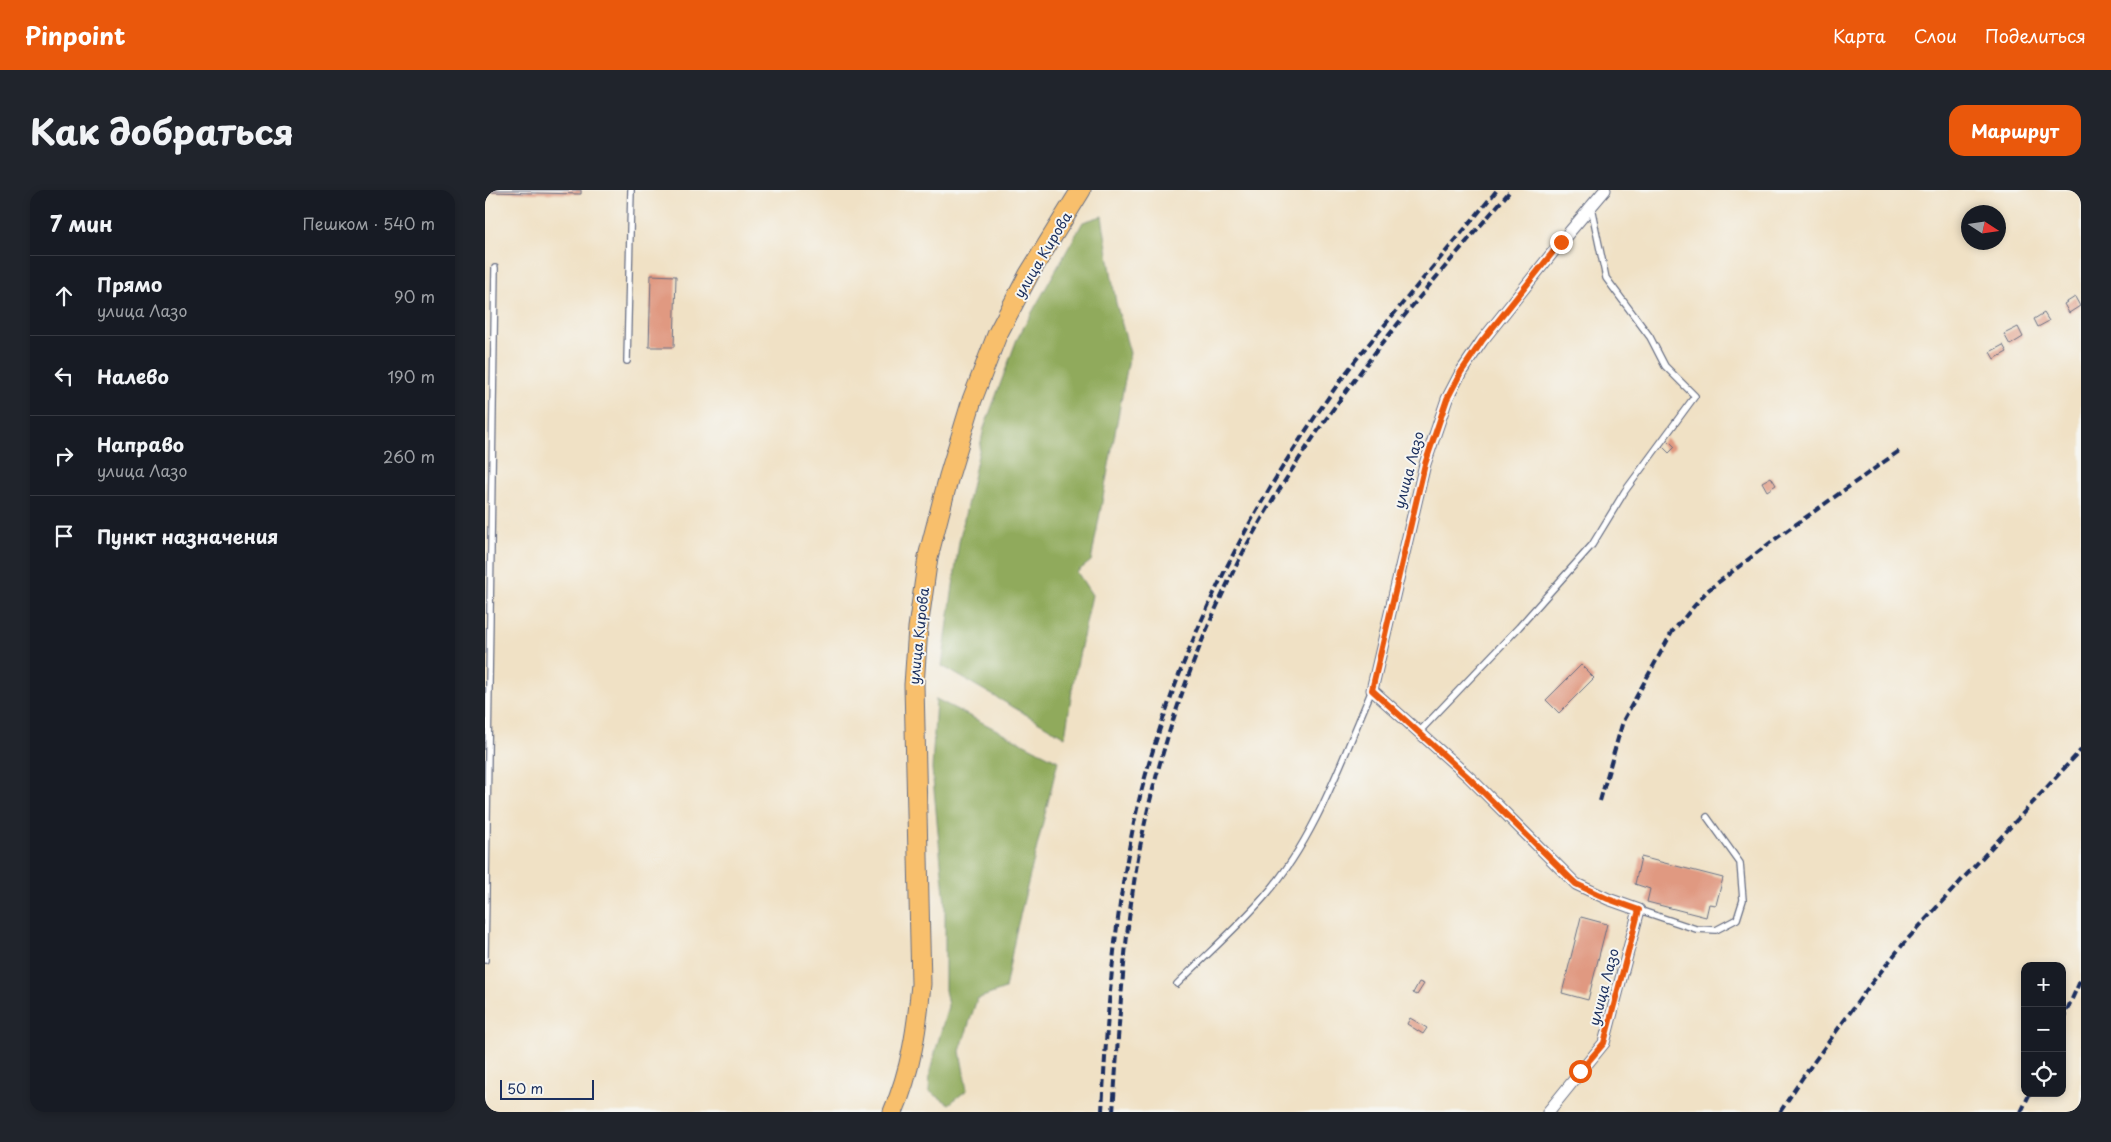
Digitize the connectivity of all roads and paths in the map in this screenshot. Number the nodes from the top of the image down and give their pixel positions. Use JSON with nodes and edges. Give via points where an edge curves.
{"nodes":[{"id":1,"x":631,"y":190,"type":"edge"},
{"id":2,"x":1081,"y":190,"type":"edge"},
{"id":3,"x":1605,"y":190,"type":"edge"},
{"id":4,"x":1591,"y":207,"type":"junction"},
{"id":5,"x":495,"y":268,"type":"dead end"},
{"id":6,"x":627,"y":361,"type":"dead end"},
{"id":7,"x":1372,"y":690,"type":"junction"},
{"id":8,"x":1418,"y":732,"type":"junction"},
{"id":9,"x":1707,"y":817,"type":"dead end"},
{"id":10,"x":1639,"y":910,"type":"junction"},
{"id":11,"x":485,"y":960,"type":"edge"},
{"id":12,"x":1177,"y":984,"type":"dead end"},
{"id":13,"x":893,"y":1112,"type":"edge"},
{"id":14,"x":1547,"y":1112,"type":"edge"}],
"edges":[{"from":1,"to":6,"type":"lane"},
{"from":2,"to":13,"type":"main road","name":"улица Кирова","via":[[1029,274],[997,336],[972,400],[928,557],[914,684],[921,984],[917,1029]]},
{"from":3,"to":4,"type":"street","name":"улица Лазо"},
{"from":4,"to":7,"type":"street","name":"улица Лазо","via":[[1482,341],[1447,399],[1425,464]]},
{"from":4,"to":8,"type":"lane","via":[[1606,278],[1650,337],[1665,366],[1695,396],[1625,491],[1592,545]]},
{"from":5,"to":11,"type":"lane"},
{"from":7,"to":8,"type":"street"},
{"from":7,"to":12,"type":"lane","via":[[1298,850],[1266,895]]},
{"from":8,"to":10,"type":"street","via":[[1576,884]]},
{"from":9,"to":10,"type":"lane","via":[[1740,864],[1743,900],[1737,919],[1716,930],[1696,929]]},
{"from":10,"to":14,"type":"street","name":"улица Лазо","via":[[1604,1043]]}]}
